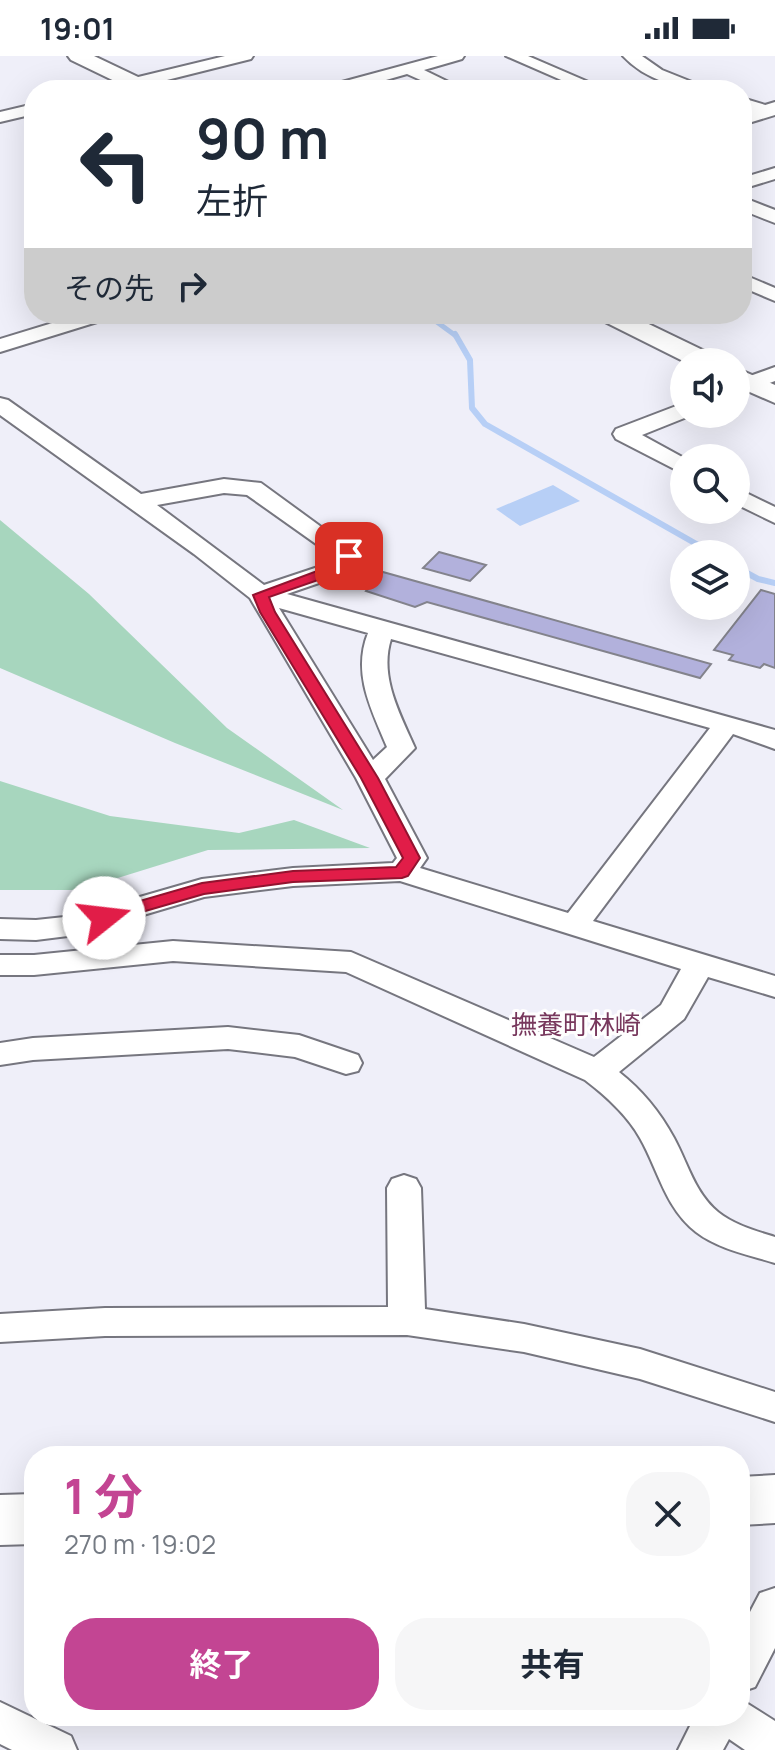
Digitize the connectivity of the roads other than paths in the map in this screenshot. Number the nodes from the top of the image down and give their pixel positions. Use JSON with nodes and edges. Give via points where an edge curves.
{"nodes":[{"id":1,"x":78,"y":56,"type":"edge"},
{"id":2,"x":245,"y":56,"type":"edge"},
{"id":3,"x":456,"y":56,"type":"edge"},
{"id":4,"x":514,"y":56,"type":"edge"},
{"id":5,"x":631,"y":56,"type":"edge"},
{"id":6,"x":408,"y":69,"type":"junction"},
{"id":7,"x":129,"y":80,"type":"edge"},
{"id":8,"x":163,"y":80,"type":"edge"},
{"id":9,"x":369,"y":80,"type":"edge"},
{"id":10,"x":434,"y":80,"type":"edge"},
{"id":11,"x":574,"y":80,"type":"edge"},
{"id":12,"x":676,"y":80,"type":"edge"},
{"id":13,"x":24,"y":111,"type":"edge"},
{"id":14,"x":0,"y":117,"type":"edge"},
{"id":15,"x":775,"y":173,"type":"edge"},
{"id":16,"x":752,"y":181,"type":"edge"},
{"id":17,"x":752,"y":207,"type":"edge"},
{"id":18,"x":775,"y":217,"type":"edge"},
{"id":19,"x":752,"y":285,"type":"edge"},
{"id":20,"x":775,"y":295,"type":"edge"},
{"id":21,"x":71,"y":324,"type":"edge"},
{"id":22,"x":628,"y":324,"type":"edge"},
{"id":23,"x":0,"y":346,"type":"edge"},
{"id":24,"x":677,"y":348,"type":"edge"},
{"id":25,"x":750,"y":381,"type":"edge"},
{"id":26,"x":775,"y":395,"type":"edge"},
{"id":27,"x":0,"y":405,"type":"edge"},
{"id":28,"x":670,"y":416,"type":"edge"},
{"id":29,"x":670,"y":459,"type":"edge"},
{"id":30,"x":136,"y":502,"type":"junction"},
{"id":31,"x":750,"y":503,"type":"edge"},
{"id":32,"x":775,"y":516,"type":"edge"},
{"id":33,"x":261,"y":595,"type":"junction"},
{"id":34,"x":383,"y":628,"type":"junction"},
{"id":35,"x":727,"y":724,"type":"junction"},
{"id":36,"x":774,"y":737,"type":"edge"},
{"id":37,"x":370,"y":778,"type":"junction"},
{"id":38,"x":402,"y":872,"type":"junction"},
{"id":39,"x":576,"y":923,"type":"junction"},
{"id":40,"x":0,"y":929,"type":"edge"},
{"id":41,"x":700,"y":963,"type":"junction"},
{"id":42,"x":0,"y":965,"type":"edge"},
{"id":43,"x":775,"y":987,"type":"edge"},
{"id":44,"x":0,"y":1054,"type":"edge"},
{"id":45,"x":346,"y":1063,"type":"dead end"},
{"id":46,"x":597,"y":1072,"type":"junction"},
{"id":47,"x":404,"y":1188,"type":"dead end"},
{"id":48,"x":775,"y":1250,"type":"edge"},
{"id":49,"x":407,"y":1321,"type":"junction"},
{"id":50,"x":0,"y":1328,"type":"edge"},
{"id":51,"x":775,"y":1407,"type":"edge"},
{"id":52,"x":775,"y":1499,"type":"edge"},
{"id":53,"x":750,"y":1500,"type":"edge"},
{"id":54,"x":24,"y":1519,"type":"edge"},
{"id":55,"x":0,"y":1520,"type":"edge"},
{"id":56,"x":775,"y":1606,"type":"edge"},
{"id":57,"x":750,"y":1654,"type":"edge"},
{"id":58,"x":0,"y":1722,"type":"edge"},
{"id":59,"x":713,"y":1726,"type":"edge"},
{"id":60,"x":746,"y":1726,"type":"edge"},
{"id":61,"x":775,"y":1746,"type":"edge"},
{"id":62,"x":55,"y":1750,"type":"edge"},
{"id":63,"x":700,"y":1750,"type":"edge"}],
"edges":[{"from":1,"to":7,"type":"street"},
{"from":2,"to":8,"type":"street"},
{"from":3,"to":6,"type":"street"},
{"from":4,"to":11,"type":"street"},
{"from":5,"to":12,"type":"street"},
{"from":6,"to":9,"type":"street"},
{"from":6,"to":10,"type":"street"},
{"from":13,"to":14,"type":"street"},
{"from":15,"to":16,"type":"street"},
{"from":17,"to":18,"type":"street"},
{"from":19,"to":20,"type":"street"},
{"from":21,"to":23,"type":"street"},
{"from":22,"to":24,"type":"street"},
{"from":25,"to":26,"type":"street"},
{"from":27,"to":30,"type":"street"},
{"from":28,"to":29,"type":"street","via":[[624,434]]},
{"from":30,"to":33,"type":"street"},
{"from":30,"to":33,"type":"street","via":[[224,486],[253,488],[349,556],[342,567]]},
{"from":31,"to":32,"type":"street"},
{"from":33,"to":34,"type":"street"},
{"from":33,"to":37,"type":"street"},
{"from":34,"to":35,"type":"street"},
{"from":34,"to":37,"type":"street","via":[[373,646],[372,666],[401,748]]},
{"from":35,"to":36,"type":"street"},
{"from":35,"to":39,"type":"street"},
{"from":37,"to":38,"type":"street","via":[[412,858]]},
{"from":38,"to":39,"type":"street"},
{"from":38,"to":40,"type":"street","via":[[202,888],[76,925]]},
{"from":39,"to":41,"type":"street"},
{"from":41,"to":43,"type":"street"},
{"from":41,"to":46,"type":"street","via":[[673,1012]]},
{"from":42,"to":46,"type":"street","via":[[173,951],[351,962]]},
{"from":44,"to":45,"type":"street","via":[[228,1038],[299,1046]]},
{"from":46,"to":48,"type":"street","via":[[617,1085],[655,1135],[678,1189],[707,1222]]},
{"from":47,"to":49,"type":"street"},
{"from":49,"to":50,"type":"street","via":[[105,1322]]},
{"from":49,"to":51,"type":"street","via":[[524,1338],[640,1364]]},
{"from":52,"to":53,"type":"main road"},
{"from":54,"to":55,"type":"main road"},
{"from":56,"to":57,"type":"street"},
{"from":58,"to":62,"type":"street"},
{"from":59,"to":63,"type":"street"},
{"from":60,"to":61,"type":"street"}]}
